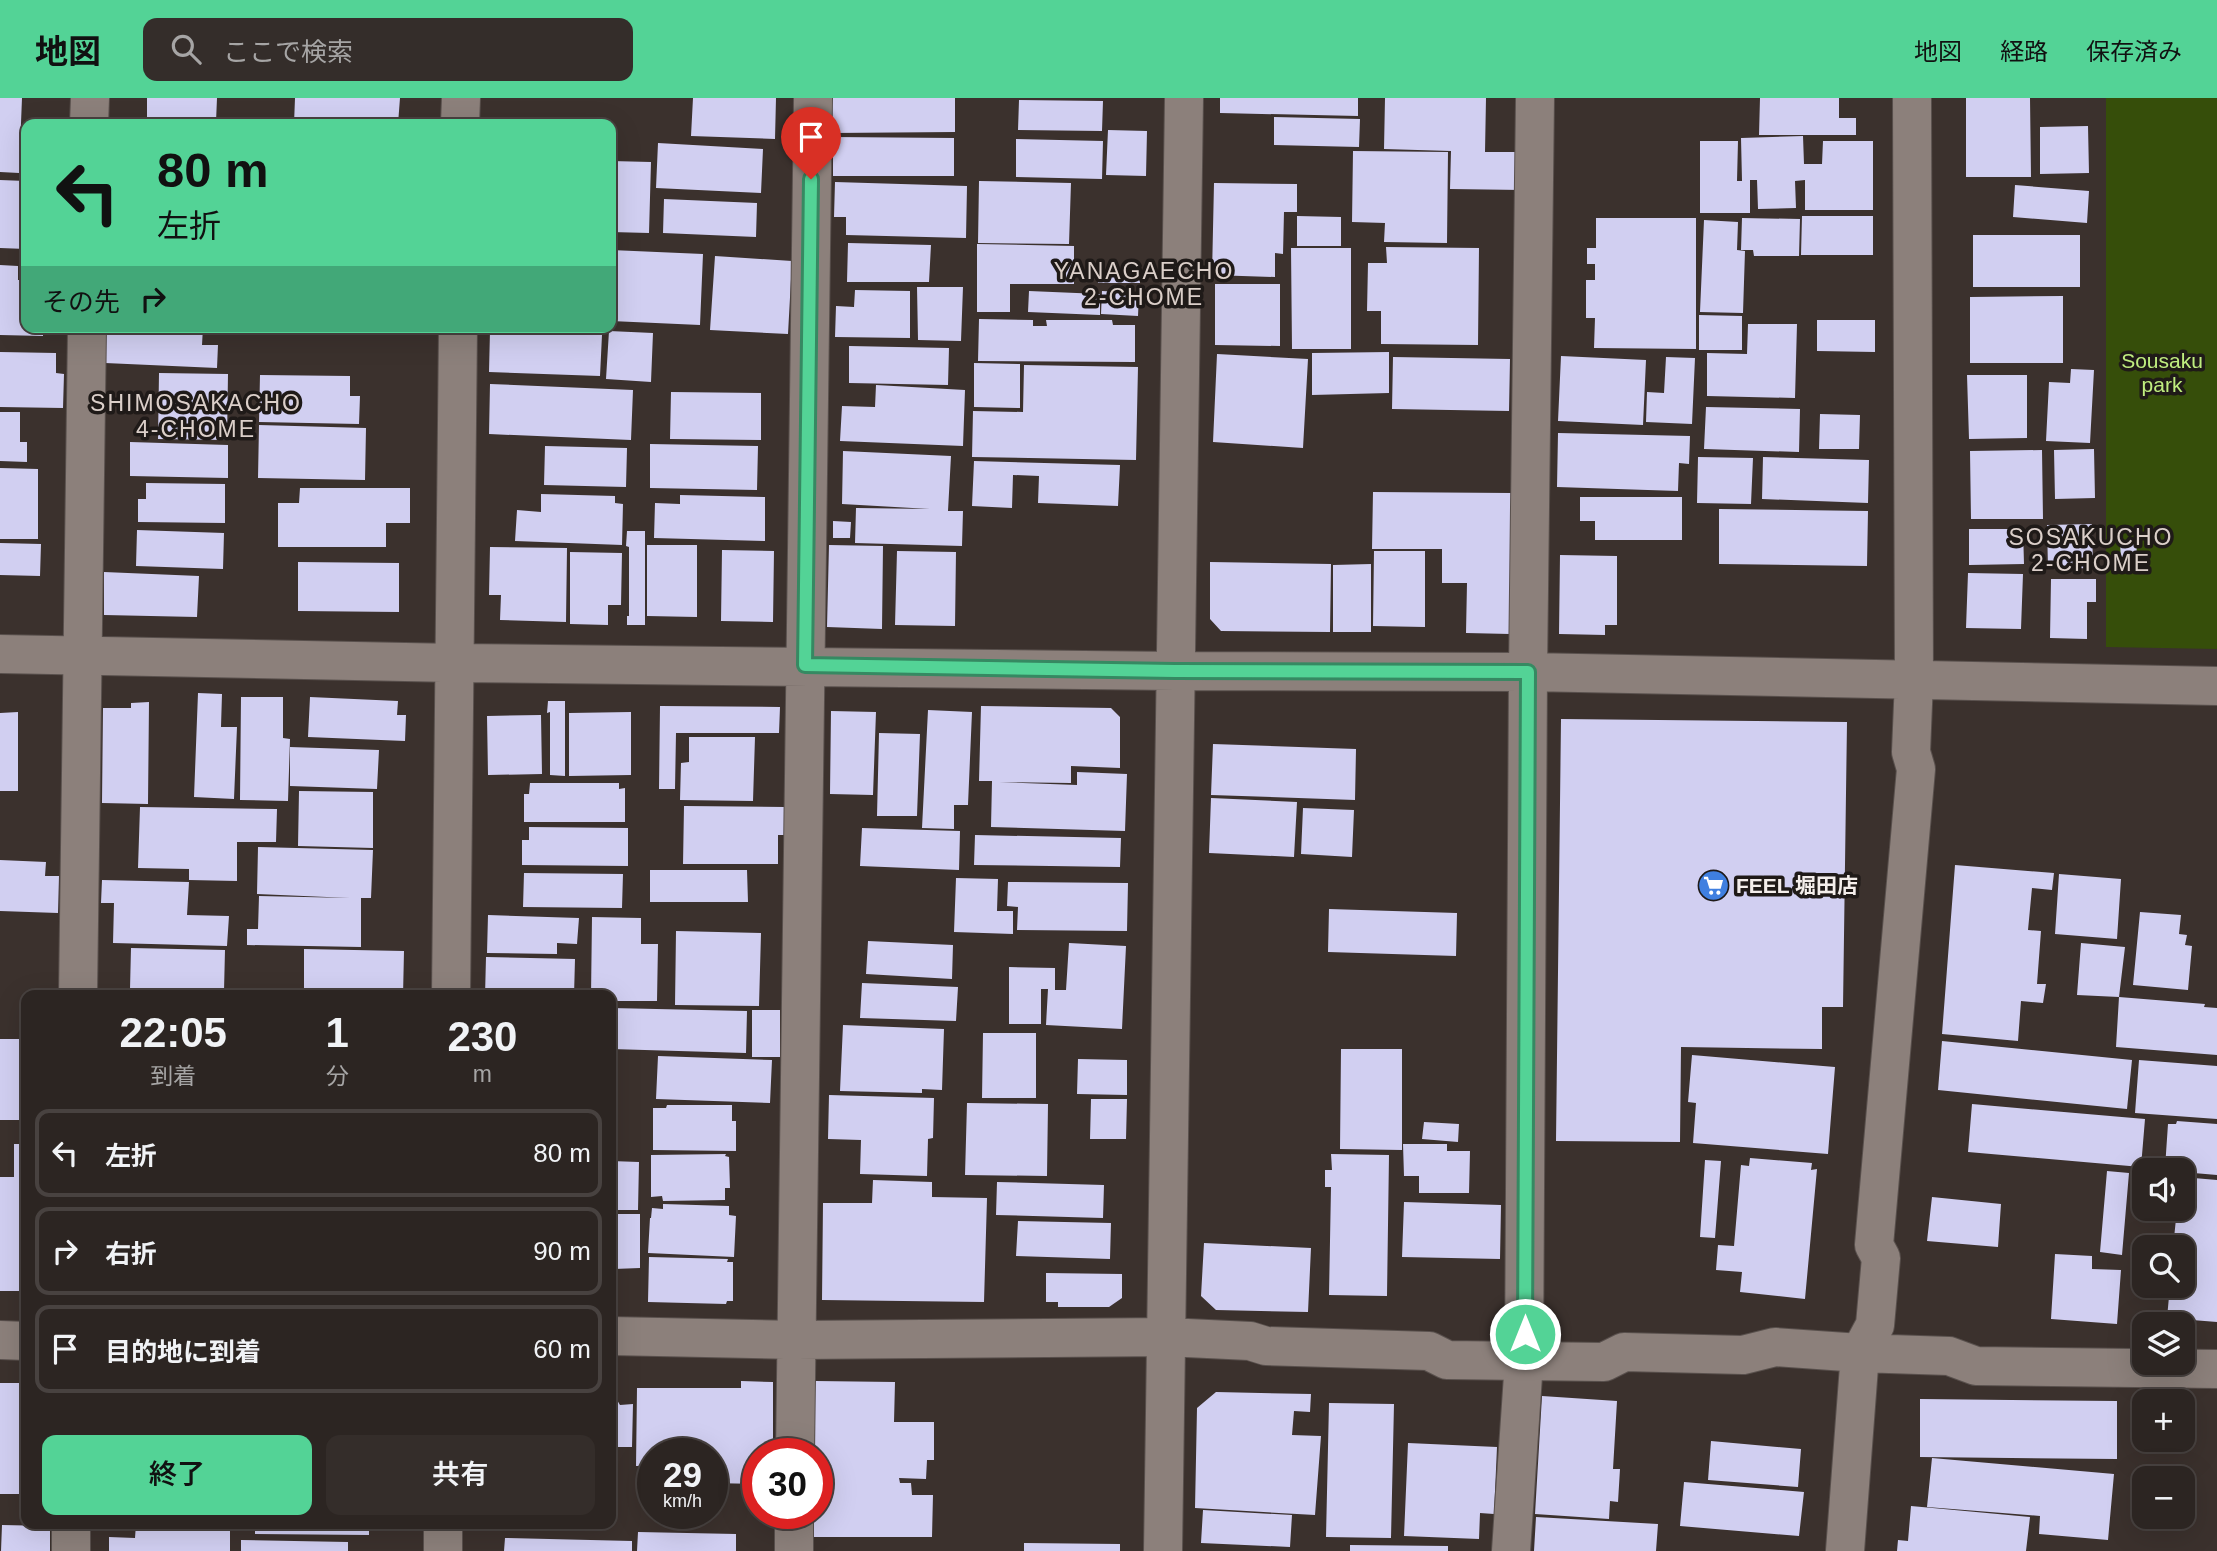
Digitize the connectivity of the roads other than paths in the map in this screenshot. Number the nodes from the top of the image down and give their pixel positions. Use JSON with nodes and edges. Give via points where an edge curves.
{"nodes":[{"id":1,"x":90,"y":98,"type":"edge"},
{"id":2,"x":461,"y":98,"type":"edge"},
{"id":3,"x":813,"y":98,"type":"edge"},
{"id":4,"x":1184,"y":98,"type":"edge"},
{"id":5,"x":1535,"y":98,"type":"edge"},
{"id":6,"x":1912,"y":98,"type":"edge"},
{"id":7,"x":89,"y":119,"type":"edge"},
{"id":8,"x":460,"y":119,"type":"edge"},
{"id":9,"x":87,"y":333,"type":"edge"},
{"id":10,"x":458,"y":333,"type":"edge"},
{"id":11,"x":0,"y":654,"type":"edge"},
{"id":12,"x":82,"y":656,"type":"junction"},
{"id":13,"x":455,"y":663,"type":"junction"},
{"id":14,"x":805,"y":665,"type":"junction"},
{"id":15,"x":1175,"y":671,"type":"junction"},
{"id":16,"x":1528,"y":672,"type":"junction"},
{"id":17,"x":1913,"y":680,"type":"junction"},
{"id":18,"x":2217,"y":686,"type":"edge"},
{"id":19,"x":78,"y":990,"type":"edge"},
{"id":20,"x":451,"y":990,"type":"edge"},
{"id":21,"x":616,"y":1336,"type":"edge"},
{"id":22,"x":1166,"y":1337,"type":"junction"},
{"id":23,"x":0,"y":1340,"type":"edge"},
{"id":24,"x":21,"y":1340,"type":"edge"},
{"id":25,"x":796,"y":1340,"type":"junction"},
{"id":26,"x":1860,"y":1353,"type":"junction"},
{"id":27,"x":1524,"y":1361,"type":"junction"},
{"id":28,"x":2217,"y":1369,"type":"edge"},
{"id":29,"x":795,"y":1438,"type":"edge"},
{"id":30,"x":71,"y":1529,"type":"edge"},
{"id":31,"x":443,"y":1529,"type":"edge"},
{"id":32,"x":794,"y":1529,"type":"edge"},
{"id":33,"x":71,"y":1551,"type":"edge"},
{"id":34,"x":443,"y":1551,"type":"edge"},
{"id":35,"x":794,"y":1551,"type":"edge"},
{"id":36,"x":1163,"y":1551,"type":"edge"},
{"id":37,"x":1511,"y":1551,"type":"edge"},
{"id":38,"x":1845,"y":1551,"type":"edge"}],
"edges":[{"from":1,"to":7,"type":"street"},
{"from":2,"to":8,"type":"street"},
{"from":3,"to":14,"type":"street"},
{"from":4,"to":15,"type":"street"},
{"from":5,"to":16,"type":"street"},
{"from":6,"to":17,"type":"street"},
{"from":9,"to":12,"type":"street"},
{"from":10,"to":13,"type":"street"},
{"from":11,"to":12,"type":"street"},
{"from":12,"to":13,"type":"street"},
{"from":12,"to":19,"type":"street"},
{"from":13,"to":14,"type":"street"},
{"from":13,"to":20,"type":"street"},
{"from":14,"to":15,"type":"street"},
{"from":14,"to":25,"type":"street"},
{"from":15,"to":16,"type":"street"},
{"from":15,"to":22,"type":"street"},
{"from":16,"to":17,"type":"street"},
{"from":16,"to":27,"type":"street"},
{"from":17,"to":18,"type":"street"},
{"from":17,"to":26,"type":"street","via":[[1911,752],[1916,769],[1874,1245],[1881,1258],[1875,1325]]},
{"from":21,"to":25,"type":"street"},
{"from":22,"to":25,"type":"street"},
{"from":22,"to":27,"type":"street","via":[[1250,1341],[1266,1346],[1429,1350],[1447,1360]]},
{"from":22,"to":36,"type":"street"},
{"from":23,"to":24,"type":"street"},
{"from":25,"to":29,"type":"street"},
{"from":26,"to":27,"type":"street","via":[[1775,1347],[1744,1355],[1624,1352],[1604,1362]]},
{"from":26,"to":28,"type":"street","via":[[1948,1356],[1976,1366]]},
{"from":26,"to":38,"type":"street"},
{"from":27,"to":37,"type":"street"},
{"from":30,"to":33,"type":"street"},
{"from":31,"to":34,"type":"street"},
{"from":32,"to":35,"type":"street"}]}
